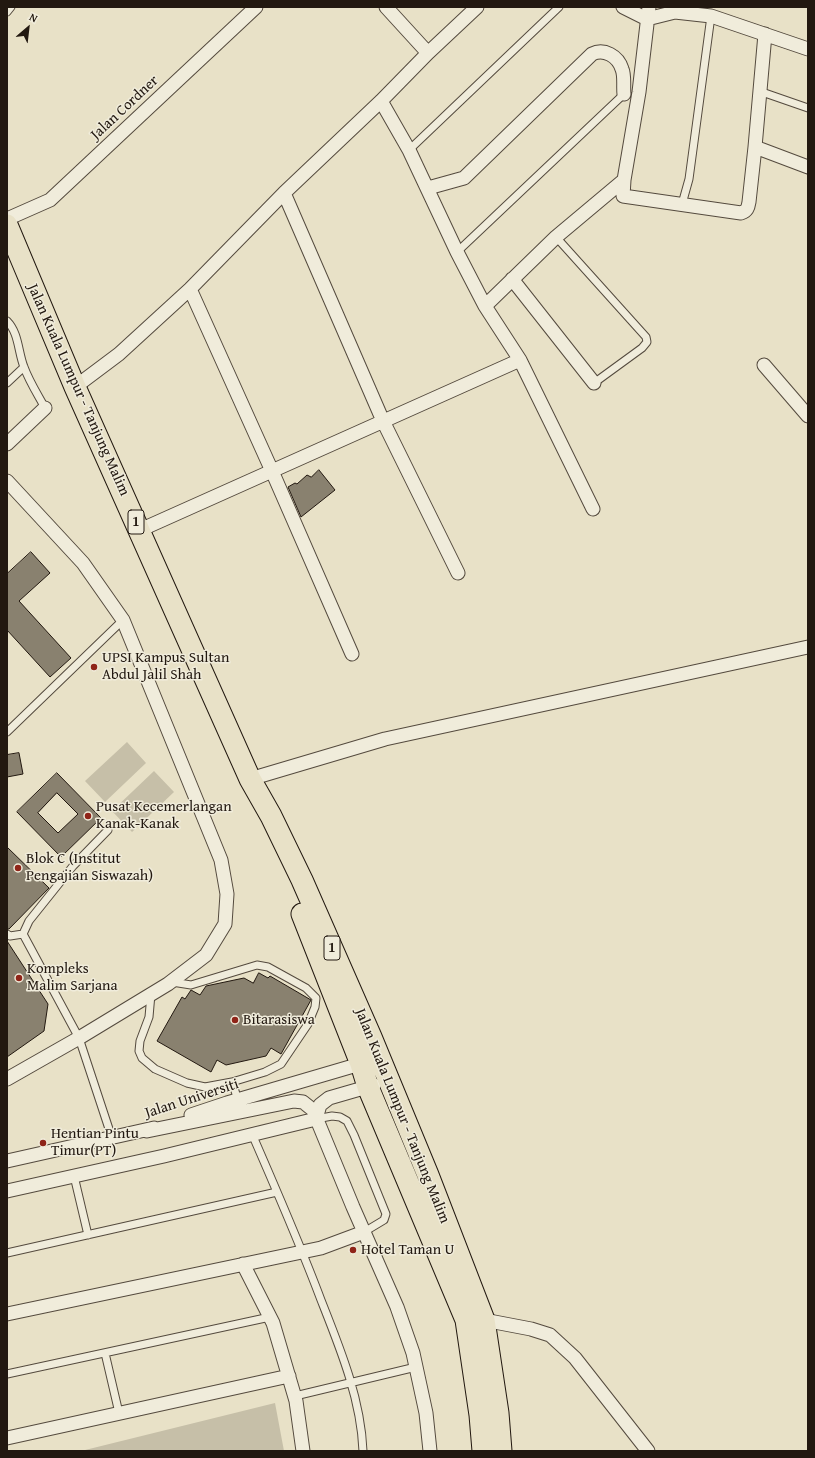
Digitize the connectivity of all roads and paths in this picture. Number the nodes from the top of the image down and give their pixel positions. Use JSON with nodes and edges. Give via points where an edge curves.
{"nodes":[{"id":1,"x":11,"y":7,"type":"edge"},
{"id":2,"x":256,"y":7,"type":"edge"},
{"id":3,"x":386,"y":7,"type":"edge"},
{"id":4,"x":478,"y":7,"type":"edge"},
{"id":5,"x":559,"y":7,"type":"edge"},
{"id":6,"x":623,"y":7,"type":"edge"},
{"id":7,"x":7,"y":12,"type":"edge"},
{"id":8,"x":648,"y":13,"type":"edge"},
{"id":9,"x":711,"y":16,"type":"junction"},
{"id":10,"x":764,"y":34,"type":"junction"},
{"id":11,"x":808,"y":49,"type":"edge"},
{"id":12,"x":428,"y":53,"type":"junction"},
{"id":13,"x":759,"y":91,"type":"junction"},
{"id":14,"x":638,"y":92,"type":"junction"},
{"id":15,"x":624,"y":94,"type":"junction"},
{"id":16,"x":381,"y":101,"type":"junction"},
{"id":17,"x":808,"y":108,"type":"edge"},
{"id":18,"x":755,"y":147,"type":"junction"},
{"id":19,"x":409,"y":150,"type":"junction"},
{"id":20,"x":808,"y":167,"type":"edge"},
{"id":21,"x":624,"y":180,"type":"junction"},
{"id":22,"x":428,"y":188,"type":"junction"},
{"id":23,"x":284,"y":193,"type":"junction"},
{"id":24,"x":682,"y":204,"type":"junction"},
{"id":25,"x":7,"y":220,"type":"edge"},
{"id":26,"x":7,"y":225,"type":"edge"},
{"id":27,"x":556,"y":236,"type":"junction"},
{"id":28,"x":457,"y":252,"type":"junction"},
{"id":29,"x":512,"y":279,"type":"junction"},
{"id":30,"x":190,"y":289,"type":"junction"},
{"id":31,"x":485,"y":306,"type":"junction"},
{"id":32,"x":7,"y":321,"type":"edge"},
{"id":33,"x":520,"y":360,"type":"junction"},
{"id":34,"x":764,"y":365,"type":"dead end"},
{"id":35,"x":24,"y":367,"type":"junction"},
{"id":36,"x":7,"y":383,"type":"edge"},
{"id":37,"x":594,"y":383,"type":"joint"},
{"id":38,"x":75,"y":387,"type":"junction"},
{"id":39,"x":45,"y":408,"type":"joint"},
{"id":40,"x":808,"y":416,"type":"edge"},
{"id":41,"x":383,"y":421,"type":"junction"},
{"id":42,"x":7,"y":444,"type":"edge"},
{"id":43,"x":272,"y":471,"type":"junction"},
{"id":44,"x":7,"y":481,"type":"edge"},
{"id":45,"x":593,"y":509,"type":"dead end"},
{"id":46,"x":140,"y":530,"type":"junction"},
{"id":47,"x":458,"y":573,"type":"dead end"},
{"id":48,"x":123,"y":620,"type":"junction"},
{"id":49,"x":808,"y":647,"type":"edge"},
{"id":50,"x":352,"y":654,"type":"dead end"},
{"id":51,"x":7,"y":732,"type":"edge"},
{"id":52,"x":250,"y":779,"type":"junction"},
{"id":53,"x":108,"y":830,"type":"dead end"},
{"id":54,"x":7,"y":934,"type":"edge"},
{"id":55,"x":23,"y":934,"type":"junction"},
{"id":56,"x":171,"y":982,"type":"junction"},
{"id":57,"x":151,"y":994,"type":"junction"},
{"id":58,"x":79,"y":1038,"type":"junction"},
{"id":59,"x":370,"y":1061,"type":"junction"},
{"id":60,"x":7,"y":1079,"type":"edge"},
{"id":61,"x":389,"y":1081,"type":"junction"},
{"id":62,"x":232,"y":1082,"type":"junction"},
{"id":63,"x":368,"y":1087,"type":"junction"},
{"id":64,"x":238,"y":1100,"type":"junction"},
{"id":65,"x":316,"y":1119,"type":"junction"},
{"id":66,"x":147,"y":1131,"type":"junction"},
{"id":67,"x":252,"y":1134,"type":"junction"},
{"id":68,"x":112,"y":1138,"type":"junction"},
{"id":69,"x":7,"y":1161,"type":"edge"},
{"id":70,"x":74,"y":1176,"type":"junction"},
{"id":71,"x":7,"y":1191,"type":"edge"},
{"id":72,"x":277,"y":1192,"type":"junction"},
{"id":73,"x":364,"y":1232,"type":"junction"},
{"id":74,"x":88,"y":1235,"type":"junction"},
{"id":75,"x":303,"y":1252,"type":"junction"},
{"id":76,"x":7,"y":1253,"type":"edge"},
{"id":77,"x":242,"y":1264,"type":"junction"},
{"id":78,"x":7,"y":1314,"type":"edge"},
{"id":79,"x":270,"y":1317,"type":"junction"},
{"id":80,"x":484,"y":1320,"type":"junction"},
{"id":81,"x":105,"y":1353,"type":"junction"},
{"id":82,"x":416,"y":1366,"type":"junction"},
{"id":83,"x":7,"y":1374,"type":"edge"},
{"id":84,"x":289,"y":1376,"type":"junction"},
{"id":85,"x":350,"y":1383,"type":"junction"},
{"id":86,"x":295,"y":1396,"type":"junction"},
{"id":87,"x":119,"y":1413,"type":"junction"},
{"id":88,"x":7,"y":1438,"type":"edge"},
{"id":89,"x":303,"y":1451,"type":"edge"},
{"id":90,"x":363,"y":1451,"type":"edge"},
{"id":91,"x":430,"y":1451,"type":"edge"},
{"id":92,"x":483,"y":1451,"type":"edge"},
{"id":93,"x":501,"y":1451,"type":"edge"},
{"id":94,"x":648,"y":1451,"type":"edge"}],
"edges":[{"from":1,"to":7,"type":"lane"},
{"from":2,"to":25,"type":"street","name":"Jalan Cordner","via":[[50,200]]},
{"from":3,"to":12,"type":"street"},
{"from":4,"to":12,"type":"street"},
{"from":5,"to":19,"type":"lane"},
{"from":6,"to":8,"type":"street"},
{"from":8,"to":9,"type":"street","via":[[674,12]]},
{"from":8,"to":14,"type":"street"},
{"from":9,"to":10,"type":"street"},
{"from":9,"to":24,"type":"lane","via":[[689,179]]},
{"from":10,"to":11,"type":"street"},
{"from":10,"to":13,"type":"street"},
{"from":12,"to":16,"type":"street"},
{"from":13,"to":17,"type":"lane"},
{"from":13,"to":18,"type":"street"},
{"from":14,"to":15,"type":"lane"},
{"from":14,"to":21,"type":"street"},
{"from":15,"to":22,"type":"street","via":[[623,69],[608,53],[598,51],[464,178]]},
{"from":15,"to":28,"type":"lane"},
{"from":16,"to":19,"type":"street"},
{"from":16,"to":23,"type":"street"},
{"from":18,"to":20,"type":"street"},
{"from":18,"to":24,"type":"street","via":[[749,202],[745,211],[741,213]]},
{"from":19,"to":22,"type":"street"},
{"from":21,"to":24,"type":"street","via":[[623,196]]},
{"from":21,"to":27,"type":"street"},
{"from":22,"to":28,"type":"street"},
{"from":23,"to":30,"type":"street"},
{"from":23,"to":41,"type":"street"},
{"from":26,"to":38,"type":"main road","name":"Jalan Kuala Lumpur - Tanjung Malim","number":"1"},
{"from":27,"to":29,"type":"street"},
{"from":27,"to":37,"type":"lane","via":[[646,337],[647,342],[642,348]]},
{"from":28,"to":31,"type":"street"},
{"from":29,"to":31,"type":"street"},
{"from":29,"to":37,"type":"street"},
{"from":30,"to":38,"type":"street","via":[[119,354]]},
{"from":30,"to":43,"type":"street"},
{"from":31,"to":33,"type":"street"},
{"from":32,"to":35,"type":"lane","via":[[17,339]]},
{"from":33,"to":41,"type":"street"},
{"from":33,"to":45,"type":"street"},
{"from":34,"to":40,"type":"street"},
{"from":35,"to":36,"type":"lane"},
{"from":35,"to":39,"type":"lane"},
{"from":38,"to":46,"type":"main road","name":"Jalan Kuala Lumpur - Tanjung Malim","number":"1"},
{"from":39,"to":42,"type":"street"},
{"from":41,"to":43,"type":"street"},
{"from":41,"to":47,"type":"street"},
{"from":43,"to":46,"type":"street"},
{"from":43,"to":50,"type":"street"},
{"from":44,"to":48,"type":"street","via":[[83,563]]},
{"from":46,"to":52,"type":"main road","name":"Jalan Kuala Lumpur - Tanjung Malim","number":"1"},
{"from":48,"to":51,"type":"lane"},
{"from":48,"to":56,"type":"street","via":[[221,860],[227,894],[225,924],[206,955]]},
{"from":49,"to":52,"type":"street","via":[[386,740]]},
{"from":52,"to":59,"type":"main road","name":"Jalan Kuala Lumpur - Tanjung Malim","number":"1","via":[[271,816],[289,882]]},
{"from":53,"to":55,"type":"lane","via":[[73,866],[29,921]]},
{"from":54,"to":55,"type":"lane"},
{"from":55,"to":58,"type":"lane"},
{"from":56,"to":57,"type":"street"},
{"from":56,"to":62,"type":"lane","via":[[191,985],[257,965],[268,967],[306,988],[316,998],[308,1024],[281,1064]]},
{"from":57,"to":58,"type":"street"},
{"from":57,"to":62,"type":"lane","via":[[150,1017],[138,1051],[142,1058],[155,1069],[187,1083],[205,1087]]},
{"from":58,"to":60,"type":"street"},
{"from":58,"to":68,"type":"lane"},
{"from":59,"to":61,"type":"main road","name":"Jalan Kuala Lumpur - Tanjung Malim","number":"1"},
{"from":59,"to":63,"type":"main road","name":"Jalan Kuala Lumpur - Tanjung Malim","number":"1"},
{"from":59,"to":64,"type":"street","name":"Jalan Universiti"},
{"from":61,"to":63,"type":"street"},
{"from":61,"to":80,"type":"main road","name":"Jalan Kuala Lumpur - Tanjung Malim","number":"1"},
{"from":62,"to":64,"type":"lane"},
{"from":63,"to":65,"type":"street","via":[[329,1098],[320,1105]]},
{"from":63,"to":92,"type":"main road","name":"Jalan Kuala Lumpur - Tanjung Malim","number":"1","via":[[466,1320]]},
{"from":64,"to":66,"type":"street","name":"Jalan Universiti"},
{"from":65,"to":66,"type":"street","via":[[313,1110],[303,1102],[294,1102]]},
{"from":65,"to":67,"type":"street"},
{"from":65,"to":73,"type":"street"},
{"from":65,"to":73,"type":"lane","via":[[340,1117],[347,1120],[354,1135],[386,1214],[384,1220]]},
{"from":66,"to":68,"type":"street","name":"Jalan Universiti"},
{"from":67,"to":70,"type":"street"},
{"from":67,"to":72,"type":"lane"},
{"from":68,"to":69,"type":"street","name":"Jalan Universiti"},
{"from":70,"to":71,"type":"street"},
{"from":70,"to":74,"type":"lane"},
{"from":72,"to":74,"type":"lane"},
{"from":72,"to":75,"type":"lane"},
{"from":73,"to":75,"type":"street"},
{"from":73,"to":82,"type":"street","via":[[397,1307]]},
{"from":74,"to":76,"type":"lane"},
{"from":75,"to":77,"type":"street"},
{"from":75,"to":85,"type":"lane","via":[[339,1346]]},
{"from":77,"to":78,"type":"street"},
{"from":77,"to":79,"type":"street"},
{"from":79,"to":81,"type":"lane"},
{"from":79,"to":84,"type":"street"},
{"from":80,"to":93,"type":"main road","name":"Jalan Kuala Lumpur - Tanjung Malim","number":"1","via":[[498,1412]]},
{"from":80,"to":94,"type":"street","via":[[550,1335],[575,1358]]},
{"from":81,"to":83,"type":"lane"},
{"from":81,"to":87,"type":"lane"},
{"from":82,"to":85,"type":"lane"},
{"from":82,"to":91,"type":"street","via":[[426,1412]]},
{"from":84,"to":86,"type":"street"},
{"from":84,"to":87,"type":"street"},
{"from":85,"to":86,"type":"lane"},
{"from":85,"to":90,"type":"lane","via":[[362,1429]]},
{"from":86,"to":89,"type":"street"},
{"from":87,"to":88,"type":"street"}]}
